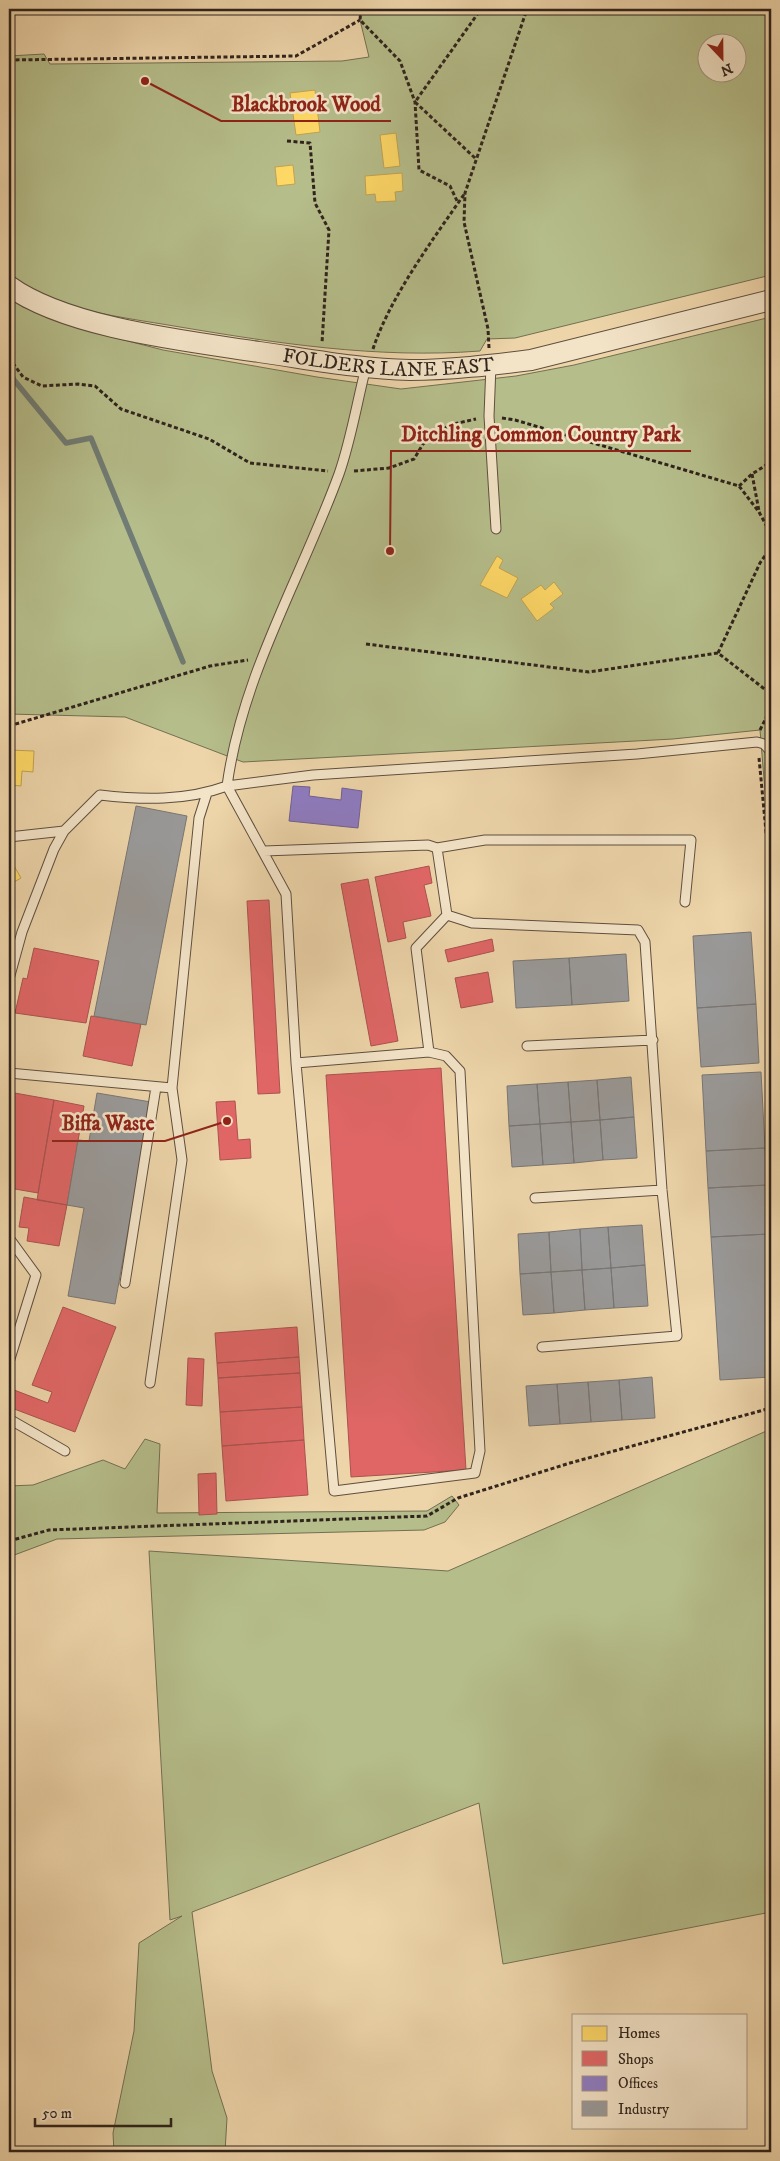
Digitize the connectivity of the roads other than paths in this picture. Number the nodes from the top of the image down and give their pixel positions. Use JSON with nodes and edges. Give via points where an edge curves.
{"nodes":[{"id":1,"x":9,"y":286,"type":"edge"},
{"id":2,"x":771,"y":300,"type":"edge"},
{"id":3,"x":491,"y":366,"type":"junction"},
{"id":4,"x":366,"y":367,"type":"junction"},
{"id":5,"x":496,"y":530,"type":"dead end"},
{"id":6,"x":771,"y":752,"type":"edge"},
{"id":7,"x":227,"y":786,"type":"junction"},
{"id":8,"x":207,"y":793,"type":"junction"},
{"id":9,"x":64,"y":830,"type":"junction"},
{"id":10,"x":9,"y":837,"type":"edge"},
{"id":11,"x":437,"y":848,"type":"junction"},
{"id":12,"x":264,"y":851,"type":"junction"},
{"id":13,"x":685,"y":902,"type":"dead end"},
{"id":14,"x":447,"y":915,"type":"junction"},
{"id":15,"x":9,"y":979,"type":"edge"},
{"id":16,"x":653,"y":1040,"type":"junction"},
{"id":17,"x":527,"y":1046,"type":"dead end"},
{"id":18,"x":429,"y":1052,"type":"junction"},
{"id":19,"x":296,"y":1063,"type":"junction"},
{"id":20,"x":9,"y":1073,"type":"edge"},
{"id":21,"x":156,"y":1087,"type":"junction"},
{"id":22,"x":172,"y":1088,"type":"junction"},
{"id":23,"x":662,"y":1190,"type":"junction"},
{"id":24,"x":535,"y":1198,"type":"dead end"},
{"id":25,"x":9,"y":1238,"type":"edge"},
{"id":26,"x":125,"y":1283,"type":"dead end"},
{"id":27,"x":542,"y":1347,"type":"dead end"},
{"id":28,"x":9,"y":1362,"type":"edge"},
{"id":29,"x":150,"y":1383,"type":"dead end"},
{"id":30,"x":9,"y":1419,"type":"edge"},
{"id":31,"x":65,"y":1451,"type":"dead end"}],
"edges":[{"from":1,"to":4,"type":"street","name":"FOLDERS LANE EAST","via":[[44,306],[94,322],[182,340]]},
{"from":2,"to":3,"type":"street","name":"FOLDERS LANE EAST","via":[[579,350]]},
{"from":3,"to":4,"type":"street","name":"FOLDERS LANE EAST","via":[[439,370]]},
{"from":3,"to":5,"type":"lane","via":[[489,416]]},
{"from":4,"to":7,"type":"lane","via":[[339,473],[261,658],[232,748]]},
{"from":6,"to":7,"type":"lane","via":[[757,742],[637,754],[313,775]]},
{"from":7,"to":8,"type":"lane"},
{"from":7,"to":12,"type":"lane"},
{"from":8,"to":9,"type":"lane","via":[[141,800],[100,795]]},
{"from":8,"to":22,"type":"lane","via":[[199,818]]},
{"from":9,"to":10,"type":"lane"},
{"from":9,"to":15,"type":"lane","via":[[22,932]]},
{"from":11,"to":12,"type":"lane"},
{"from":11,"to":13,"type":"lane","via":[[484,840],[691,840]]},
{"from":11,"to":14,"type":"lane"},
{"from":12,"to":19,"type":"lane","via":[[286,894]]},
{"from":14,"to":16,"type":"lane","via":[[472,923],[638,930],[645,942]]},
{"from":14,"to":18,"type":"lane","via":[[416,948]]},
{"from":16,"to":17,"type":"lane"},
{"from":16,"to":23,"type":"lane"},
{"from":18,"to":19,"type":"lane"},
{"from":18,"to":19,"type":"lane","via":[[446,1056],[460,1071],[480,1451],[475,1473],[334,1491]]},
{"from":20,"to":21,"type":"lane"},
{"from":21,"to":22,"type":"lane"},
{"from":21,"to":26,"type":"lane"},
{"from":22,"to":29,"type":"lane","via":[[182,1160]]},
{"from":23,"to":24,"type":"lane"},
{"from":23,"to":27,"type":"lane","via":[[677,1336]]},
{"from":25,"to":28,"type":"lane","via":[[36,1275]]},
{"from":30,"to":31,"type":"lane"}]}
